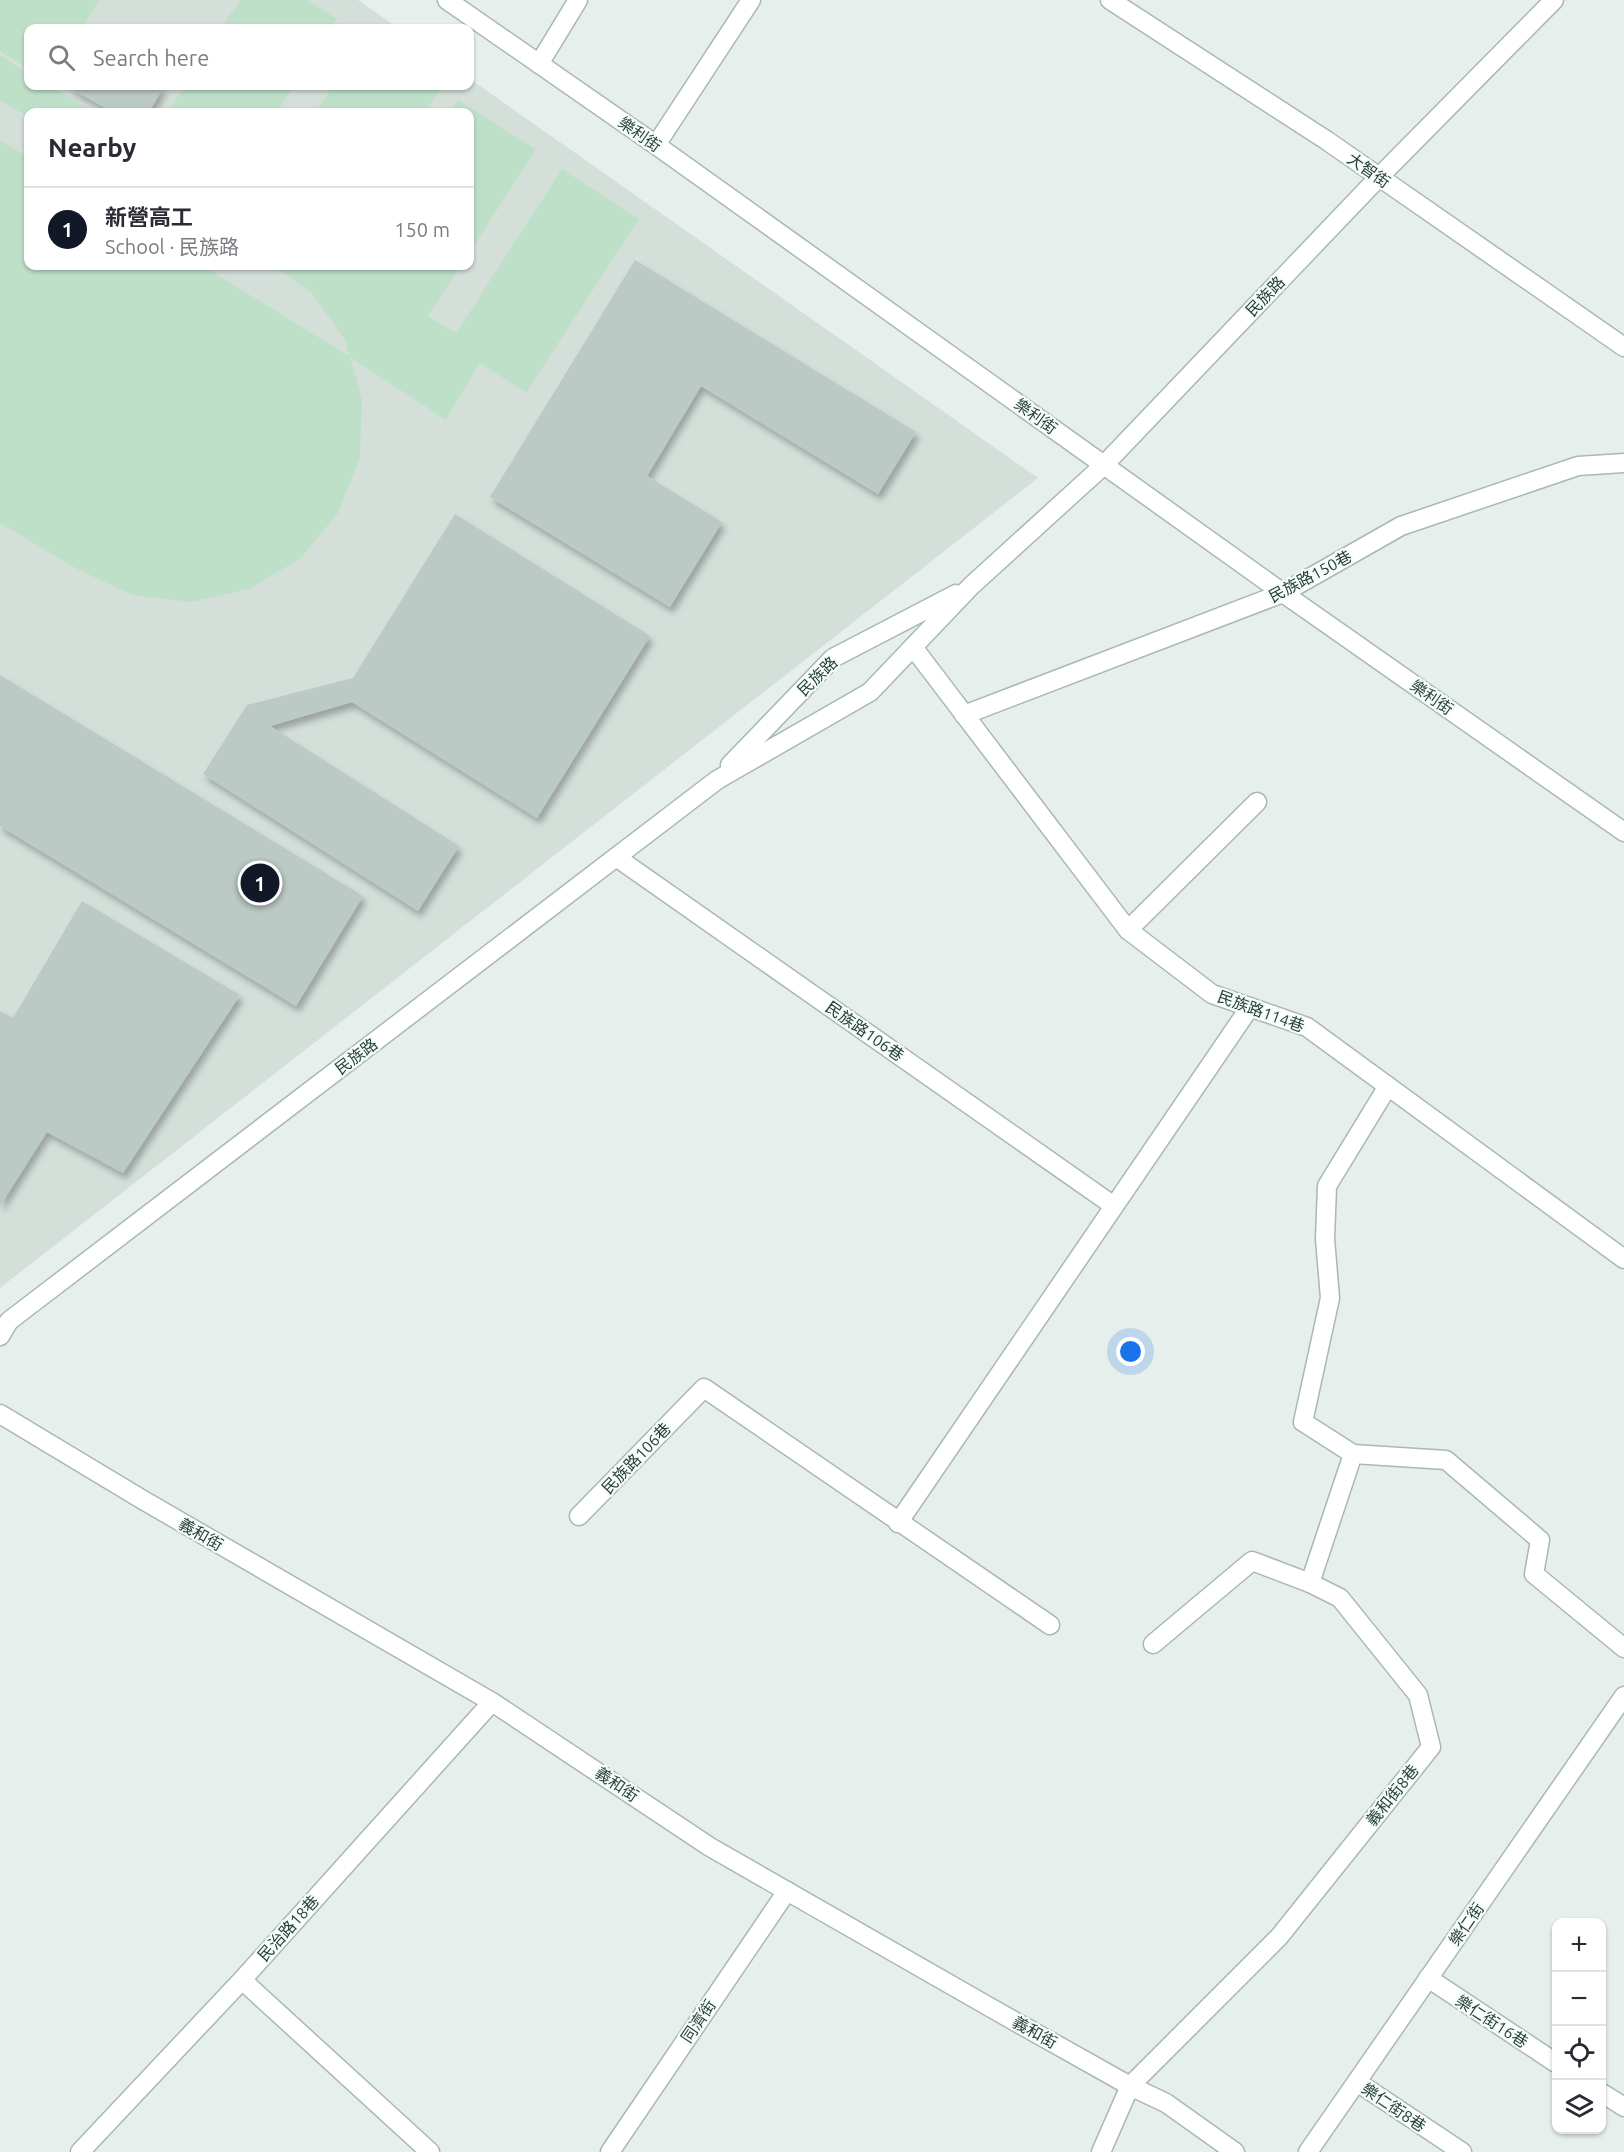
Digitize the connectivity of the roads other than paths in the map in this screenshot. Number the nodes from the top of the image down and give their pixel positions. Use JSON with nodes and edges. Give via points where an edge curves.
{"nodes":[{"id":1,"x":447,"y":0,"type":"edge"},
{"id":2,"x":578,"y":0,"type":"edge"},
{"id":3,"x":751,"y":0,"type":"edge"},
{"id":4,"x":1110,"y":0,"type":"edge"},
{"id":5,"x":1554,"y":0,"type":"edge"},
{"id":6,"x":539,"y":64,"type":"junction"},
{"id":7,"x":656,"y":145,"type":"junction"},
{"id":8,"x":1379,"y":177,"type":"junction"},
{"id":9,"x":1624,"y":347,"type":"edge"},
{"id":10,"x":1624,"y":463,"type":"edge"},
{"id":11,"x":1104,"y":465,"type":"junction"},
{"id":12,"x":971,"y":586,"type":"junction"},
{"id":13,"x":1283,"y":593,"type":"junction"},
{"id":14,"x":913,"y":647,"type":"junction"},
{"id":15,"x":964,"y":715,"type":"junction"},
{"id":16,"x":717,"y":780,"type":"junction"},
{"id":17,"x":1257,"y":802,"type":"dead end"},
{"id":18,"x":1624,"y":832,"type":"edge"},
{"id":19,"x":616,"y":857,"type":"junction"},
{"id":20,"x":1128,"y":930,"type":"junction"},
{"id":21,"x":1250,"y":1007,"type":"junction"},
{"id":22,"x":1388,"y":1086,"type":"junction"},
{"id":23,"x":1114,"y":1206,"type":"junction"},
{"id":24,"x":1624,"y":1259,"type":"edge"},
{"id":25,"x":0,"y":1336,"type":"edge"},
{"id":26,"x":0,"y":1414,"type":"edge"},
{"id":27,"x":1353,"y":1455,"type":"junction"},
{"id":28,"x":579,"y":1516,"type":"dead end"},
{"id":29,"x":898,"y":1522,"type":"junction"},
{"id":30,"x":1310,"y":1583,"type":"junction"},
{"id":31,"x":1050,"y":1625,"type":"dead end"},
{"id":32,"x":1154,"y":1644,"type":"dead end"},
{"id":33,"x":1624,"y":1648,"type":"edge"},
{"id":34,"x":1624,"y":1696,"type":"edge"},
{"id":35,"x":492,"y":1702,"type":"junction"},
{"id":36,"x":787,"y":1891,"type":"junction"},
{"id":37,"x":1428,"y":1978,"type":"junction"},
{"id":38,"x":242,"y":1980,"type":"junction"},
{"id":39,"x":1552,"y":2060,"type":"edge"},
{"id":40,"x":1357,"y":2082,"type":"junction"},
{"id":41,"x":1130,"y":2086,"type":"junction"},
{"id":42,"x":1606,"y":2096,"type":"edge"},
{"id":43,"x":1624,"y":2108,"type":"edge"},
{"id":44,"x":80,"y":2152,"type":"edge"},
{"id":45,"x":430,"y":2152,"type":"edge"},
{"id":46,"x":610,"y":2152,"type":"edge"},
{"id":47,"x":1101,"y":2152,"type":"edge"},
{"id":48,"x":1235,"y":2152,"type":"edge"},
{"id":49,"x":1308,"y":2152,"type":"edge"},
{"id":50,"x":1462,"y":2152,"type":"edge"}],
"edges":[{"from":1,"to":6,"type":"street","name":"樂利街"},
{"from":2,"to":6,"type":"street"},
{"from":3,"to":7,"type":"street"},
{"from":4,"to":8,"type":"street","name":"大智街"},
{"from":5,"to":8,"type":"street","name":"民族路"},
{"from":6,"to":7,"type":"street","name":"樂利街"},
{"from":7,"to":11,"type":"street","name":"樂利街"},
{"from":8,"to":9,"type":"street","name":"大智街"},
{"from":8,"to":11,"type":"street","name":"民族路"},
{"from":10,"to":13,"type":"street","name":"民族路150巷","via":[[1578,466],[1401,526]]},
{"from":11,"to":12,"type":"street","name":"民族路"},
{"from":11,"to":13,"type":"street","name":"樂利街"},
{"from":12,"to":14,"type":"street","name":"民族路"},
{"from":12,"to":16,"type":"street","name":"民族路","via":[[833,658]]},
{"from":13,"to":15,"type":"street","name":"民族路150巷"},
{"from":13,"to":18,"type":"street","name":"樂利街"},
{"from":14,"to":15,"type":"street","name":"民族路114巷"},
{"from":14,"to":16,"type":"street","name":"民族路","via":[[870,692]]},
{"from":15,"to":20,"type":"street","name":"民族路114巷"},
{"from":16,"to":19,"type":"street","name":"民族路"},
{"from":17,"to":20,"type":"street"},
{"from":19,"to":23,"type":"street","name":"民族路106巷"},
{"from":19,"to":25,"type":"street","name":"民族路","via":[[9,1321]]},
{"from":20,"to":21,"type":"street","name":"民族路114巷","via":[[1212,994]]},
{"from":21,"to":22,"type":"street","name":"民族路114巷","via":[[1307,1027]]},
{"from":21,"to":23,"type":"street"},
{"from":22,"to":24,"type":"street","name":"民族路114巷"},
{"from":22,"to":27,"type":"street","via":[[1327,1186],[1325,1239],[1330,1298],[1303,1422]]},
{"from":23,"to":29,"type":"street"},
{"from":26,"to":35,"type":"street","name":"義和街"},
{"from":27,"to":30,"type":"street"},
{"from":27,"to":33,"type":"street","via":[[1446,1460],[1540,1540],[1534,1574]]},
{"from":28,"to":29,"type":"street","name":"民族路106巷","via":[[704,1388]]},
{"from":29,"to":31,"type":"street","name":"民族路106巷"},
{"from":30,"to":32,"type":"street","name":"義和街8巷","via":[[1252,1561]]},
{"from":30,"to":41,"type":"street","name":"義和街8巷","via":[[1340,1598],[1418,1695],[1431,1748],[1279,1937]]},
{"from":34,"to":37,"type":"street","name":"樂仁街"},
{"from":35,"to":36,"type":"street","name":"義和街","via":[[710,1846]]},
{"from":35,"to":38,"type":"street","name":"民治路18巷"},
{"from":36,"to":41,"type":"street","name":"義和街"},
{"from":36,"to":46,"type":"street","name":"同濟街"},
{"from":37,"to":39,"type":"street","name":"樂仁街16巷"},
{"from":37,"to":40,"type":"street","name":"樂仁街"},
{"from":38,"to":44,"type":"street","name":"民治路18巷"},
{"from":38,"to":45,"type":"street"},
{"from":40,"to":49,"type":"street","name":"樂仁街"},
{"from":40,"to":50,"type":"street","name":"樂仁街8巷"},
{"from":41,"to":47,"type":"street","name":"義和街8巷"},
{"from":41,"to":48,"type":"street","name":"義和街","via":[[1166,2103]]},
{"from":42,"to":43,"type":"street"}]}
